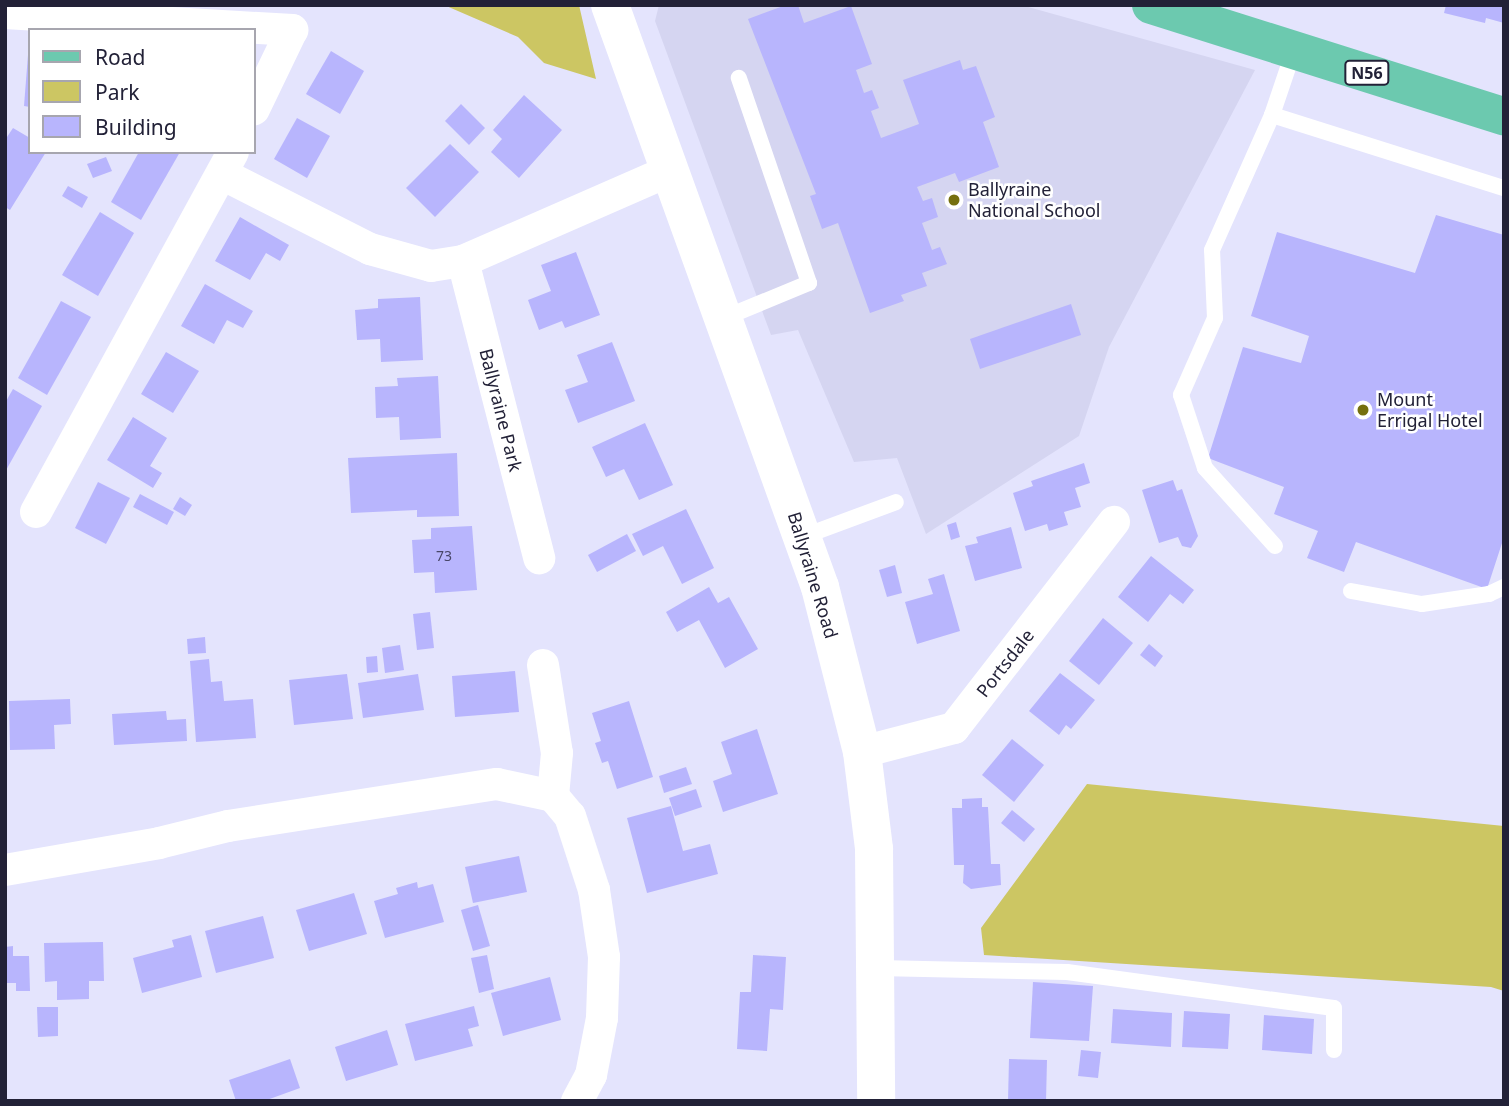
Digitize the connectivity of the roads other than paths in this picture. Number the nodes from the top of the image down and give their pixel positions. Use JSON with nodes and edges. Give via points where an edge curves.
{"nodes":[{"id":1,"x":610,"y":5,"type":"edge"},
{"id":2,"x":637,"y":5,"type":"edge"},
{"id":3,"x":1151,"y":5,"type":"edge"},
{"id":4,"x":5,"y":13,"type":"edge"},
{"id":5,"x":1226,"y":18,"type":"edge"},
{"id":6,"x":1294,"y":50,"type":"junction"},
{"id":7,"x":637,"y":72,"type":"junction"},
{"id":8,"x":740,"y":78,"type":"dead end"},
{"id":9,"x":256,"y":105,"type":"edge"},
{"id":10,"x":1501,"y":110,"type":"edge"},
{"id":11,"x":1272,"y":115,"type":"junction"},
{"id":12,"x":228,"y":163,"type":"edge"},
{"id":13,"x":669,"y":171,"type":"junction"},
{"id":14,"x":1504,"y":188,"type":"edge"},
{"id":15,"x":463,"y":261,"type":"junction"},
{"id":16,"x":724,"y":318,"type":"junction"},
{"id":17,"x":896,"y":502,"type":"dead end"},
{"id":18,"x":36,"y":512,"type":"dead end"},
{"id":19,"x":1114,"y":522,"type":"dead end"},
{"id":20,"x":802,"y":537,"type":"junction"},
{"id":21,"x":1275,"y":546,"type":"dead end"},
{"id":22,"x":539,"y":558,"type":"dead end"},
{"id":23,"x":1504,"y":587,"type":"edge"},
{"id":24,"x":1351,"y":591,"type":"dead end"},
{"id":25,"x":543,"y":665,"type":"dead end"},
{"id":26,"x":862,"y":752,"type":"junction"},
{"id":27,"x":553,"y":796,"type":"junction"},
{"id":28,"x":5,"y":870,"type":"edge"},
{"id":29,"x":877,"y":968,"type":"junction"},
{"id":30,"x":1334,"y":1050,"type":"dead end"},
{"id":31,"x":577,"y":1101,"type":"edge"},
{"id":32,"x":876,"y":1101,"type":"edge"}],
"edges":[{"from":1,"to":7,"type":"main road"},
{"from":2,"to":7,"type":"main road"},
{"from":3,"to":5,"type":"main road","number":"N56"},
{"from":4,"to":9,"type":"street","via":[[292,30]]},
{"from":5,"to":6,"type":"main road","number":"N56"},
{"from":6,"to":10,"type":"main road","number":"N56"},
{"from":6,"to":11,"type":"lane"},
{"from":7,"to":13,"type":"main road","name":"Ballyraine Road"},
{"from":8,"to":16,"type":"lane","via":[[809,283]]},
{"from":11,"to":14,"type":"lane"},
{"from":11,"to":21,"type":"lane","via":[[1212,250],[1215,318],[1181,395],[1205,468]]},
{"from":12,"to":15,"type":"street","via":[[401,260],[431,265]]},
{"from":12,"to":18,"type":"street"},
{"from":13,"to":15,"type":"street"},
{"from":13,"to":16,"type":"main road","name":"Ballyraine Road"},
{"from":15,"to":22,"type":"street","name":"Ballyraine Park"},
{"from":16,"to":20,"type":"main road","name":"Ballyraine Road"},
{"from":17,"to":20,"type":"lane"},
{"from":19,"to":26,"type":"street","name":"Portsdale","via":[[954,728]]},
{"from":20,"to":26,"type":"main road","name":"Ballyraine Road","via":[[820,587]]},
{"from":23,"to":24,"type":"lane","via":[[1489,594],[1422,604]]},
{"from":25,"to":27,"type":"street","via":[[556,753]]},
{"from":26,"to":29,"type":"main road","name":"Ballyraine Road","via":[[874,849]]},
{"from":27,"to":28,"type":"street","via":[[497,784],[228,826]]},
{"from":27,"to":31,"type":"street","via":[[570,816],[594,890],[604,957],[602,1018],[590,1075]]},
{"from":29,"to":30,"type":"lane","via":[[1067,972],[1334,1008]]},
{"from":29,"to":32,"type":"main road","name":"Ballyraine Road"}]}
